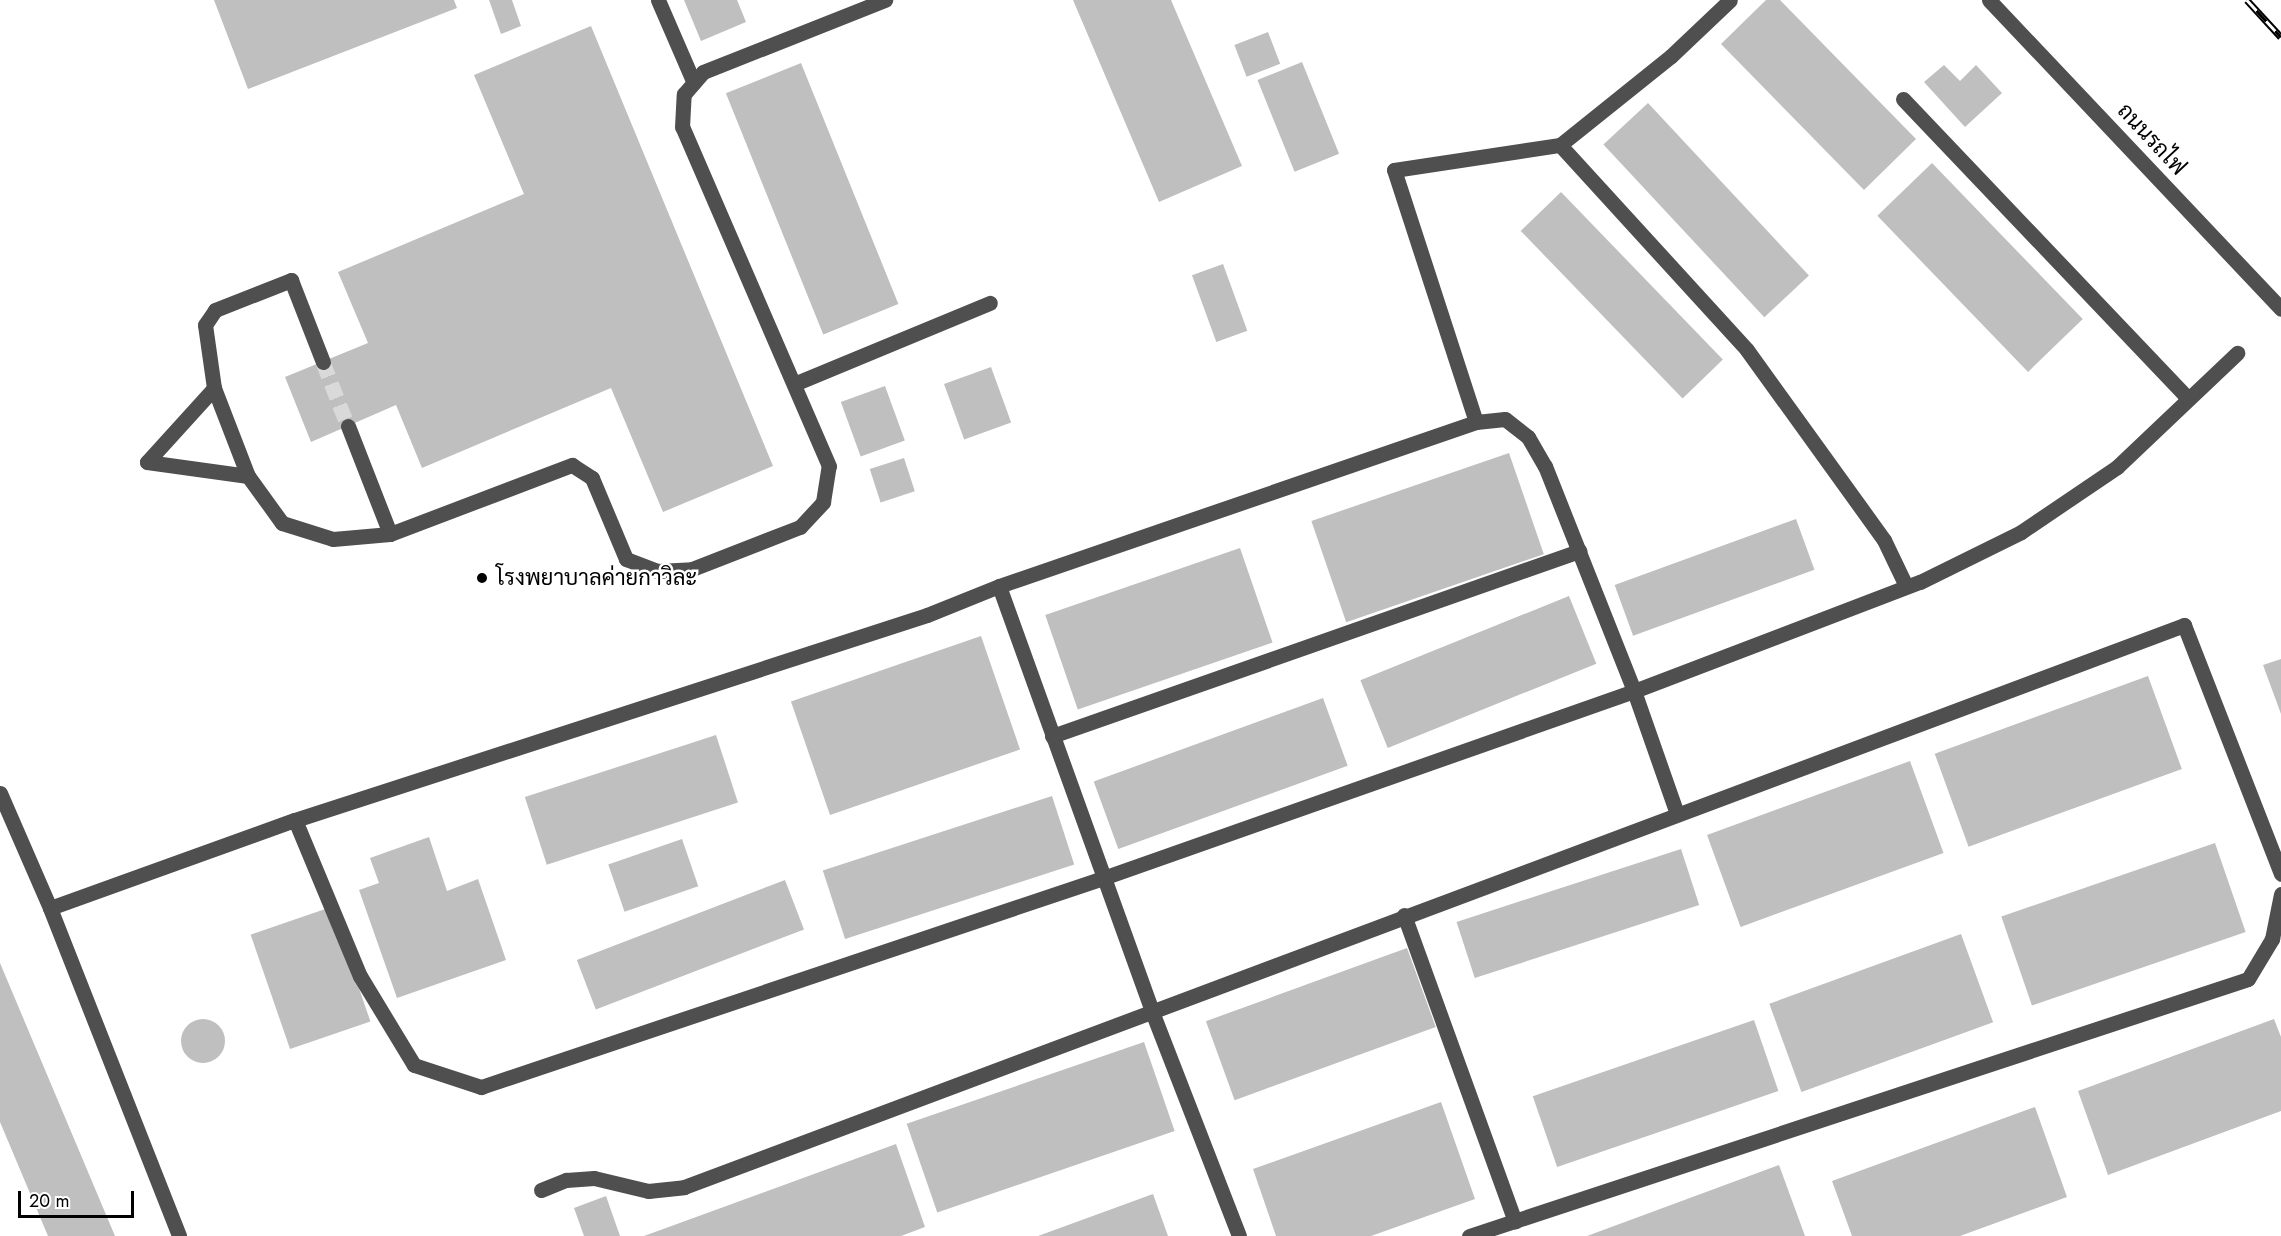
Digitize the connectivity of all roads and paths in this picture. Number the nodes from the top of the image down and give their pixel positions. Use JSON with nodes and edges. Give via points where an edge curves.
{"nodes":[{"id":1,"x":658,"y":0,"type":"edge"},
{"id":2,"x":885,"y":0,"type":"edge"},
{"id":3,"x":1730,"y":0,"type":"edge"},
{"id":4,"x":1989,"y":0,"type":"edge"},
{"id":5,"x":694,"y":83,"type":"junction"},
{"id":6,"x":1903,"y":99,"type":"dead end"},
{"id":7,"x":1560,"y":145,"type":"junction"},
{"id":8,"x":990,"y":303,"type":"dead end"},
{"id":9,"x":2281,"y":309,"type":"edge"},
{"id":10,"x":2237,"y":353,"type":"dead end"},
{"id":11,"x":323,"y":362,"type":"tunnel mouth"},
{"id":12,"x":794,"y":384,"type":"junction"},
{"id":13,"x":214,"y":388,"type":"junction"},
{"id":14,"x":2188,"y":398,"type":"junction"},
{"id":15,"x":1476,"y":422,"type":"junction"},
{"id":16,"x":348,"y":426,"type":"tunnel mouth"},
{"id":17,"x":248,"y":476,"type":"junction"},
{"id":18,"x":390,"y":534,"type":"junction"},
{"id":19,"x":1579,"y":551,"type":"junction"},
{"id":20,"x":999,"y":586,"type":"junction"},
{"id":21,"x":1906,"y":586,"type":"junction"},
{"id":22,"x":1634,"y":691,"type":"junction"},
{"id":23,"x":1052,"y":736,"type":"junction"},
{"id":24,"x":0,"y":793,"type":"edge"},
{"id":25,"x":1677,"y":814,"type":"junction"},
{"id":26,"x":295,"y":820,"type":"junction"},
{"id":27,"x":2281,"y":874,"type":"edge"},
{"id":28,"x":1103,"y":878,"type":"junction"},
{"id":29,"x":2281,"y":894,"type":"edge"},
{"id":30,"x":50,"y":908,"type":"junction"},
{"id":31,"x":1404,"y":915,"type":"junction"},
{"id":32,"x":1151,"y":1009,"type":"junction"},
{"id":33,"x":541,"y":1190,"type":"dead end"},
{"id":34,"x":1515,"y":1221,"type":"junction"},
{"id":35,"x":179,"y":1236,"type":"edge"},
{"id":36,"x":1239,"y":1236,"type":"edge"},
{"id":37,"x":1469,"y":1236,"type":"edge"}],
"edges":[{"from":1,"to":5,"type":"street"},
{"from":2,"to":5,"type":"street","via":[[703,72]]},
{"from":3,"to":7,"type":"street","via":[[1662,63]]},
{"from":4,"to":9,"type":"street","name":"ถนนรถไฟ"},
{"from":5,"to":12,"type":"street","via":[[684,94],[682,127]]},
{"from":6,"to":14,"type":"street"},
{"from":7,"to":15,"type":"street","via":[[1394,170]]},
{"from":7,"to":21,"type":"street","via":[[1746,350],[1884,540]]},
{"from":8,"to":12,"type":"street"},
{"from":10,"to":14,"type":"street"},
{"from":11,"to":13,"type":"street","via":[[291,280],[215,310],[205,325]]},
{"from":12,"to":18,"type":"street","via":[[829,466],[823,502],[800,526],[692,569],[657,571],[626,559],[592,478],[572,465]]},
{"from":13,"to":17,"type":"street"},
{"from":13,"to":17,"type":"street","via":[[147,462]]},
{"from":14,"to":21,"type":"street","via":[[2117,467],[2021,532]]},
{"from":15,"to":19,"type":"street","via":[[1505,419],[1528,437],[1545,466]]},
{"from":15,"to":20,"type":"street"},
{"from":16,"to":18,"type":"street"},
{"from":17,"to":18,"type":"street","via":[[282,523],[333,539]]},
{"from":19,"to":22,"type":"street"},
{"from":19,"to":23,"type":"street"},
{"from":20,"to":23,"type":"street"},
{"from":20,"to":26,"type":"street","via":[[927,615]]},
{"from":21,"to":22,"type":"street"},
{"from":22,"to":25,"type":"street"},
{"from":22,"to":28,"type":"street"},
{"from":23,"to":28,"type":"street"},
{"from":24,"to":30,"type":"street"},
{"from":25,"to":27,"type":"street","via":[[2184,625]]},
{"from":25,"to":31,"type":"street"},
{"from":26,"to":28,"type":"street","via":[[360,976],[414,1065],[481,1087]]},
{"from":26,"to":30,"type":"street"},
{"from":28,"to":32,"type":"street"},
{"from":29,"to":34,"type":"street","via":[[2272,939],[2248,979]]},
{"from":30,"to":35,"type":"street"},
{"from":31,"to":32,"type":"street"},
{"from":31,"to":34,"type":"street"},
{"from":32,"to":33,"type":"street","via":[[684,1187],[648,1191],[594,1178],[566,1179]]},
{"from":32,"to":36,"type":"street"},
{"from":34,"to":37,"type":"street"}]}
